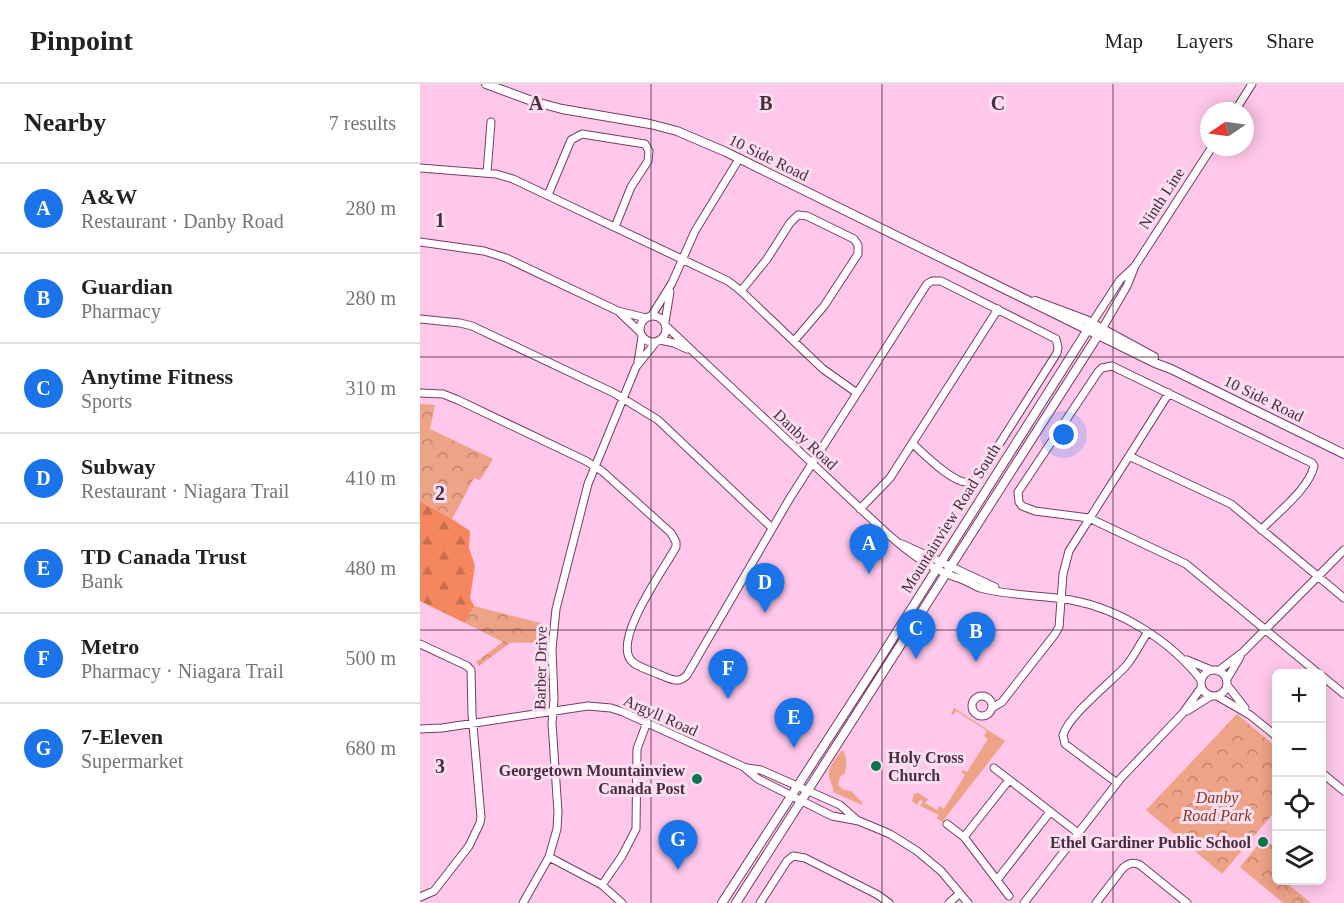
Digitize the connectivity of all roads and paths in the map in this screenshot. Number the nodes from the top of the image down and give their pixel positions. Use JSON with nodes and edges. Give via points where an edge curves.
{"nodes":[{"id":1,"x":486,"y":84,"type":"edge"},
{"id":2,"x":1252,"y":84,"type":"edge"},
{"id":3,"x":1241,"y":102,"type":"edge"},
{"id":4,"x":491,"y":122,"type":"dead end"},
{"id":5,"x":1206,"y":156,"type":"edge"},
{"id":6,"x":739,"y":159,"type":"junction"},
{"id":7,"x":420,"y":168,"type":"edge"},
{"id":8,"x":487,"y":173,"type":"junction"},
{"id":9,"x":548,"y":195,"type":"junction"},
{"id":10,"x":615,"y":227,"type":"junction"},
{"id":11,"x":422,"y":244,"type":"edge"},
{"id":12,"x":682,"y":259,"type":"junction"},
{"id":13,"x":1135,"y":266,"type":"junction"},
{"id":14,"x":672,"y":283,"type":"junction"},
{"id":15,"x":741,"y":291,"type":"junction"},
{"id":16,"x":998,"y":309,"type":"junction"},
{"id":17,"x":618,"y":311,"type":"junction"},
{"id":18,"x":649,"y":317,"type":"junction"},
{"id":19,"x":420,"y":319,"type":"edge"},
{"id":20,"x":666,"y":325,"type":"junction"},
{"id":21,"x":1089,"y":327,"type":"junction"},
{"id":22,"x":1100,"y":332,"type":"junction"},
{"id":23,"x":642,"y":335,"type":"junction"},
{"id":24,"x":658,"y":341,"type":"junction"},
{"id":25,"x":794,"y":341,"type":"junction"},
{"id":26,"x":695,"y":353,"type":"junction"},
{"id":27,"x":636,"y":368,"type":"junction"},
{"id":28,"x":420,"y":393,"type":"edge"},
{"id":29,"x":857,"y":393,"type":"junction"},
{"id":30,"x":1169,"y":393,"type":"junction"},
{"id":31,"x":624,"y":398,"type":"junction"},
{"id":32,"x":912,"y":443,"type":"junction"},
{"id":33,"x":1344,"y":454,"type":"edge"},
{"id":34,"x":1129,"y":456,"type":"junction"},
{"id":35,"x":812,"y":463,"type":"junction"},
{"id":36,"x":594,"y":467,"type":"junction"},
{"id":37,"x":860,"y":509,"type":"junction"},
{"id":38,"x":1089,"y":518,"type":"junction"},
{"id":39,"x":772,"y":528,"type":"junction"},
{"id":40,"x":1261,"y":530,"type":"junction"},
{"id":41,"x":1344,"y":550,"type":"edge"},
{"id":42,"x":937,"y":566,"type":"junction"},
{"id":43,"x":947,"y":571,"type":"junction"},
{"id":44,"x":1318,"y":577,"type":"junction"},
{"id":45,"x":1061,"y":598,"type":"junction"},
{"id":46,"x":1344,"y":598,"type":"edge"},
{"id":47,"x":1266,"y":629,"type":"junction"},
{"id":48,"x":1148,"y":632,"type":"junction"},
{"id":49,"x":420,"y":644,"type":"edge"},
{"id":50,"x":1243,"y":652,"type":"junction"},
{"id":51,"x":1177,"y":654,"type":"junction"},
{"id":52,"x":1313,"y":669,"type":"edge"},
{"id":53,"x":1215,"y":670,"type":"junction"},
{"id":54,"x":1326,"y":680,"type":"edge"},
{"id":55,"x":1227,"y":682,"type":"junction"},
{"id":56,"x":1201,"y":684,"type":"junction"},
{"id":57,"x":1344,"y":694,"type":"edge"},
{"id":58,"x":1214,"y":696,"type":"junction"},
{"id":59,"x":992,"y":708,"type":"dead end"},
{"id":60,"x":553,"y":711,"type":"junction"},
{"id":61,"x":1183,"y":713,"type":"junction"},
{"id":62,"x":1250,"y":715,"type":"junction"},
{"id":63,"x":647,"y":722,"type":"junction"},
{"id":64,"x":473,"y":723,"type":"junction"},
{"id":65,"x":420,"y":729,"type":"edge"},
{"id":66,"x":1272,"y":733,"type":"edge"},
{"id":67,"x":744,"y":767,"type":"junction"},
{"id":68,"x":994,"y":768,"type":"dead end"},
{"id":69,"x":1326,"y":776,"type":"edge"},
{"id":70,"x":1009,"y":780,"type":"junction"},
{"id":71,"x":1117,"y":783,"type":"junction"},
{"id":72,"x":798,"y":787,"type":"junction"},
{"id":73,"x":808,"y":791,"type":"junction"},
{"id":74,"x":1344,"y":791,"type":"edge"},
{"id":75,"x":792,"y":796,"type":"junction"},
{"id":76,"x":801,"y":800,"type":"junction"},
{"id":77,"x":1050,"y":812,"type":"junction"},
{"id":78,"x":859,"y":822,"type":"junction"},
{"id":79,"x":947,"y":824,"type":"dead end"},
{"id":80,"x":1078,"y":834,"type":"junction"},
{"id":81,"x":964,"y":837,"type":"junction"},
{"id":82,"x":549,"y":857,"type":"junction"},
{"id":83,"x":997,"y":880,"type":"junction"},
{"id":84,"x":602,"y":885,"type":"junction"},
{"id":85,"x":960,"y":893,"type":"junction"},
{"id":86,"x":1009,"y":896,"type":"dead end"},
{"id":87,"x":420,"y":897,"type":"edge"},
{"id":88,"x":523,"y":903,"type":"edge"},
{"id":89,"x":622,"y":903,"type":"edge"},
{"id":90,"x":722,"y":903,"type":"edge"},
{"id":91,"x":736,"y":903,"type":"edge"},
{"id":92,"x":760,"y":903,"type":"edge"},
{"id":93,"x":889,"y":903,"type":"edge"},
{"id":94,"x":950,"y":903,"type":"edge"},
{"id":95,"x":968,"y":903,"type":"edge"},
{"id":96,"x":1024,"y":903,"type":"edge"},
{"id":97,"x":1096,"y":903,"type":"edge"},
{"id":98,"x":1187,"y":903,"type":"edge"}],
"edges":[{"from":1,"to":6,"type":"main road","name":"10 Side Road","via":[[562,109],[677,131]]},
{"from":2,"to":3,"type":"street"},
{"from":4,"to":8,"type":"street"},
{"from":5,"to":13,"type":"street","name":"Ninth Line"},
{"from":6,"to":12,"type":"street"},
{"from":6,"to":21,"type":"main road","name":"10 Side Road"},
{"from":7,"to":8,"type":"street"},
{"from":8,"to":9,"type":"street","via":[[509,177]]},
{"from":9,"to":10,"type":"street"},
{"from":9,"to":10,"type":"street","via":[[576,135],[641,143],[649,151],[648,161],[631,187]]},
{"from":10,"to":12,"type":"street"},
{"from":11,"to":17,"type":"street","via":[[495,254]]},
{"from":12,"to":14,"type":"street"},
{"from":12,"to":15,"type":"street"},
{"from":13,"to":21,"type":"street","name":"Ninth Line","via":[[1120,280]]},
{"from":13,"to":22,"type":"street","name":"Ninth Line"},
{"from":14,"to":18,"type":"street"},
{"from":14,"to":20,"type":"street"},
{"from":15,"to":25,"type":"street"},
{"from":15,"to":25,"type":"street","via":[[798,215],[854,239],[858,254],[825,306]]},
{"from":16,"to":29,"type":"street","via":[[941,281],[930,282]]},
{"from":16,"to":32,"type":"street"},
{"from":16,"to":32,"type":"street","via":[[1056,339],[1058,350],[981,472],[973,481],[965,482],[948,474]]},
{"from":17,"to":18,"type":"street"},
{"from":17,"to":23,"type":"street"},
{"from":18,"to":20,"type":"street","via":[[659,317]]},
{"from":18,"to":23,"type":"street","via":[[641,323]]},
{"from":19,"to":31,"type":"street","via":[[472,326]]},
{"from":20,"to":24,"type":"street","via":[[666,335]]},
{"from":20,"to":26,"type":"street","name":"Danby Road"},
{"from":21,"to":22,"type":"main road","name":"10 Side Road"},
{"from":21,"to":42,"type":"main road","name":"Mountainview Road South"},
{"from":22,"to":33,"type":"main road","name":"10 Side Road"},
{"from":22,"to":43,"type":"main road","name":"Mountainview Road South"},
{"from":23,"to":24,"type":"street","via":[[648,341]]},
{"from":23,"to":27,"type":"street","name":"Barber Drive"},
{"from":24,"to":26,"type":"street","name":"Danby Road","via":[[674,343]]},
{"from":24,"to":27,"type":"street","name":"Barber Drive"},
{"from":25,"to":29,"type":"street","via":[[823,369]]},
{"from":26,"to":35,"type":"street","name":"Danby Road"},
{"from":27,"to":31,"type":"street","name":"Barber Drive"},
{"from":28,"to":36,"type":"street","via":[[443,394],[458,400]]},
{"from":29,"to":35,"type":"street"},
{"from":30,"to":34,"type":"street"},
{"from":30,"to":38,"type":"street","via":[[1112,366],[1102,368],[1018,492],[1019,502],[1027,508]]},
{"from":30,"to":40,"type":"street","via":[[1312,463],[1307,483]]},
{"from":31,"to":36,"type":"street","name":"Barber Drive"},
{"from":31,"to":39,"type":"street","via":[[663,423]]},
{"from":32,"to":37,"type":"street","via":[[890,478]]},
{"from":34,"to":38,"type":"street"},
{"from":34,"to":40,"type":"street","via":[[1221,498]]},
{"from":35,"to":37,"type":"street","name":"Danby Road"},
{"from":35,"to":39,"type":"street"},
{"from":36,"to":39,"type":"street","via":[[631,495],[671,532],[676,542],[633,623],[627,646],[634,663],[674,681],[687,675]]},
{"from":36,"to":60,"type":"street","name":"Barber Drive","via":[[554,619]]},
{"from":37,"to":42,"type":"street","name":"Danby Road","via":[[900,543],[911,546]]},
{"from":38,"to":45,"type":"street","via":[[1067,556]]},
{"from":38,"to":47,"type":"street","via":[[1186,564]]},
{"from":40,"to":44,"type":"street"},
{"from":41,"to":44,"type":"street"},
{"from":42,"to":43,"type":"street","name":"Danby Road"},
{"from":42,"to":72,"type":"main road","name":"Mountainview Road South"},
{"from":43,"to":45,"type":"street","name":"Danby Road","via":[[1013,594]]},
{"from":43,"to":73,"type":"main road","name":"Mountainview Road South"},
{"from":44,"to":46,"type":"street"},
{"from":44,"to":47,"type":"street"},
{"from":45,"to":48,"type":"street","name":"Danby Road","via":[[1100,608]]},
{"from":45,"to":59,"type":"street","via":[[1055,634],[1002,702]]},
{"from":47,"to":50,"type":"street"},
{"from":47,"to":52,"type":"street"},
{"from":48,"to":51,"type":"street","name":"Danby Road"},
{"from":48,"to":71,"type":"street","via":[[1127,665],[1063,735],[1065,744]]},
{"from":49,"to":64,"type":"street","via":[[471,670]]},
{"from":50,"to":53,"type":"street"},
{"from":50,"to":55,"type":"street"},
{"from":51,"to":53,"type":"street","name":"Danby Road","via":[[1197,666]]},
{"from":51,"to":56,"type":"street","name":"Danby Road"},
{"from":53,"to":55,"type":"street"},
{"from":53,"to":56,"type":"street","via":[[1206,673]]},
{"from":54,"to":57,"type":"street"},
{"from":55,"to":58,"type":"street","via":[[1225,691]]},
{"from":55,"to":62,"type":"street"},
{"from":56,"to":58,"type":"street","via":[[1204,692]]},
{"from":56,"to":61,"type":"street"},
{"from":58,"to":61,"type":"street"},
{"from":58,"to":62,"type":"street"},
{"from":60,"to":63,"type":"street","name":"Argyll Road","via":[[600,706]]},
{"from":60,"to":64,"type":"street","name":"Argyll Road"},
{"from":60,"to":82,"type":"street","name":"Barber Drive","via":[[558,812]]},
{"from":61,"to":71,"type":"street"},
{"from":62,"to":66,"type":"street"},
{"from":63,"to":67,"type":"street","name":"Argyll Road"},
{"from":63,"to":84,"type":"street","via":[[637,749],[636,829]]},
{"from":64,"to":65,"type":"street","name":"Argyll Road"},
{"from":64,"to":87,"type":"street","via":[[480,823],[469,846],[435,891]]},
{"from":67,"to":72,"type":"street","name":"Argyll Road","via":[[761,770]]},
{"from":67,"to":75,"type":"street","name":"Argyll Road"},
{"from":68,"to":70,"type":"street"},
{"from":69,"to":74,"type":"street"},
{"from":70,"to":77,"type":"street"},
{"from":70,"to":81,"type":"street"},
{"from":71,"to":80,"type":"street"},
{"from":72,"to":73,"type":"street","name":"Argyll Road"},
{"from":72,"to":75,"type":"main road","name":"Mountainview Road South"},
{"from":73,"to":76,"type":"main road","name":"Mountainview Road South"},
{"from":73,"to":78,"type":"street","name":"Argyll Road","via":[[840,805]]},
{"from":75,"to":76,"type":"street","name":"Argyll Road"},
{"from":75,"to":90,"type":"main road","name":"Mountainview Road South"},
{"from":76,"to":78,"type":"street","name":"Argyll Road","via":[[832,816]]},
{"from":76,"to":91,"type":"main road","name":"Mountainview Road South"},
{"from":77,"to":80,"type":"street"},
{"from":77,"to":83,"type":"street"},
{"from":78,"to":85,"type":"street","name":"Argyll Road","via":[[890,834],[917,851],[941,870]]},
{"from":79,"to":81,"type":"street"},
{"from":80,"to":96,"type":"street"},
{"from":81,"to":83,"type":"street"},
{"from":82,"to":84,"type":"street"},
{"from":82,"to":88,"type":"street","name":"Barber Drive"},
{"from":83,"to":86,"type":"street"},
{"from":84,"to":89,"type":"street"},
{"from":85,"to":94,"type":"street"},
{"from":85,"to":95,"type":"street","name":"Argyll Road"},
{"from":92,"to":93,"type":"street","via":[[787,861],[799,856]]},
{"from":97,"to":98,"type":"street","via":[[1123,868],[1135,863]]}]}
